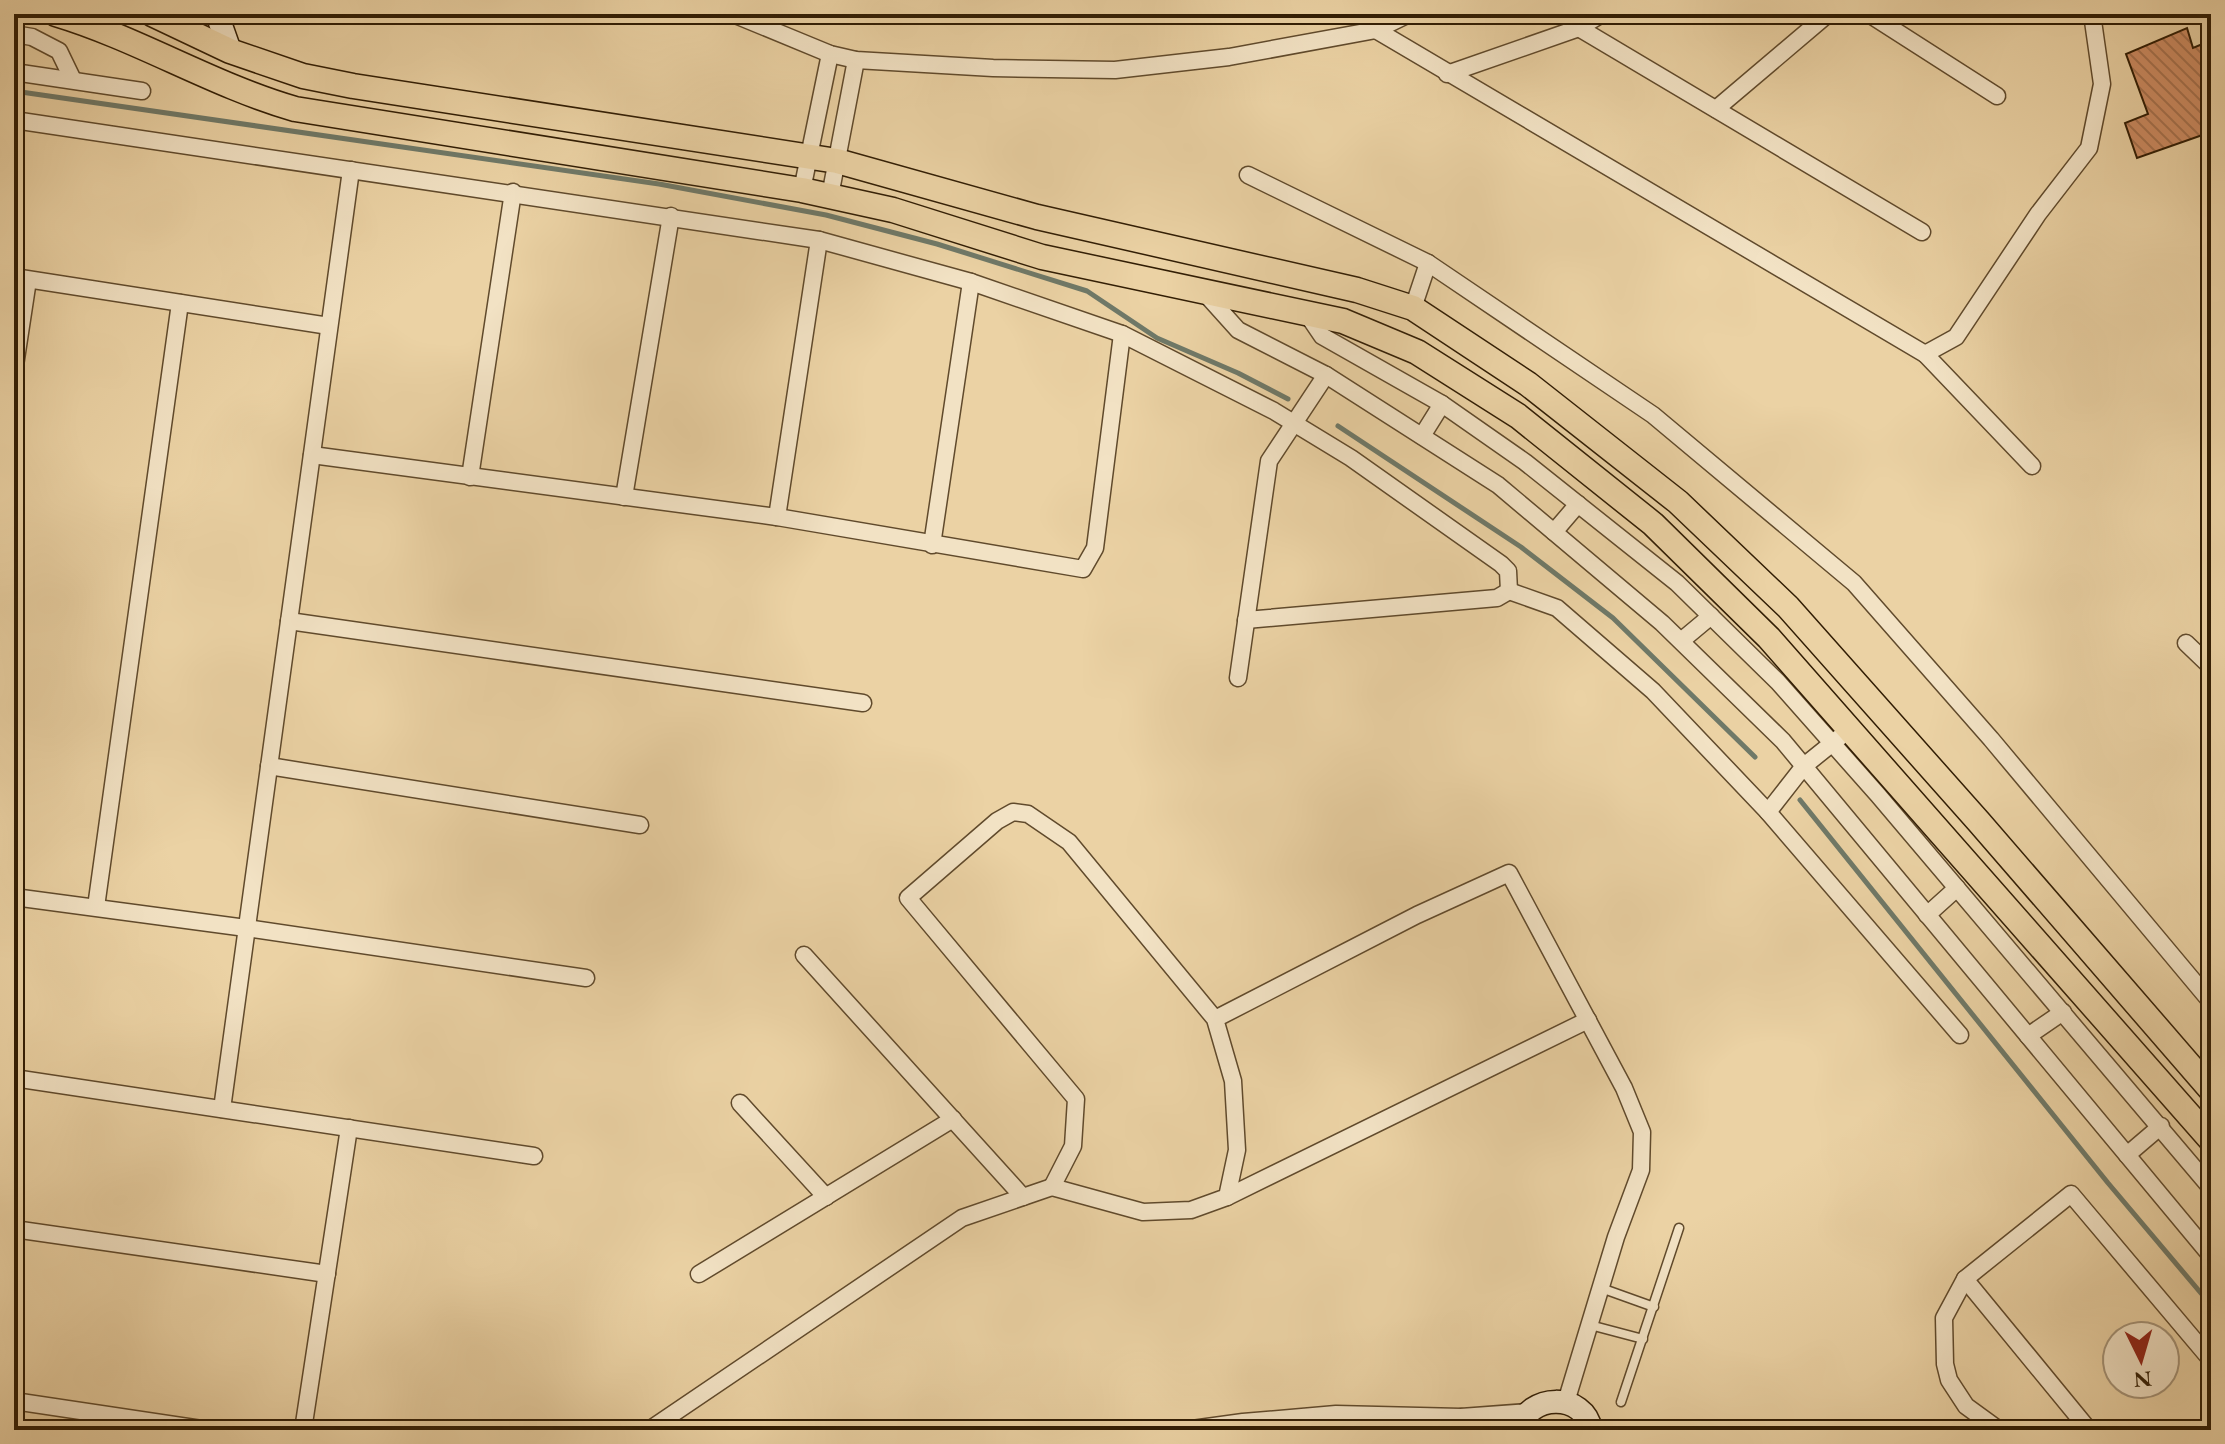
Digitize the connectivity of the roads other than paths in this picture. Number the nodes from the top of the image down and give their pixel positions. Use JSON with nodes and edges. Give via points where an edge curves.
{"nodes":[{"id":1,"x":56,"y":14,"type":"edge"},
{"id":2,"x":152,"y":14,"type":"edge"},
{"id":3,"x":217,"y":14,"type":"edge"},
{"id":4,"x":733,"y":14,"type":"edge"},
{"id":5,"x":1409,"y":14,"type":"edge"},
{"id":6,"x":1602,"y":14,"type":"edge"},
{"id":7,"x":1828,"y":14,"type":"edge"},
{"id":8,"x":1869,"y":14,"type":"edge"},
{"id":9,"x":2092,"y":14,"type":"edge"},
{"id":10,"x":1579,"y":28,"type":"junction"},
{"id":11,"x":1376,"y":30,"type":"junction"},
{"id":12,"x":14,"y":34,"type":"edge"},
{"id":13,"x":230,"y":51,"type":"junction"},
{"id":14,"x":830,"y":54,"type":"junction"},
{"id":15,"x":856,"y":60,"type":"junction"},
{"id":16,"x":14,"y":72,"type":"edge"},
{"id":17,"x":1447,"y":74,"type":"junction"},
{"id":18,"x":73,"y":80,"type":"junction"},
{"id":19,"x":142,"y":91,"type":"dead end"},
{"id":20,"x":1997,"y":96,"type":"dead end"},
{"id":21,"x":1716,"y":109,"type":"junction"},
{"id":22,"x":14,"y":120,"type":"edge"},
{"id":23,"x":808,"y":156,"type":"junction"},
{"id":24,"x":837,"y":161,"type":"junction"},
{"id":25,"x":351,"y":170,"type":"junction"},
{"id":26,"x":1248,"y":175,"type":"dead end"},
{"id":27,"x":802,"y":190,"type":"junction"},
{"id":28,"x":513,"y":192,"type":"junction"},
{"id":29,"x":830,"y":196,"type":"junction"},
{"id":30,"x":671,"y":216,"type":"junction"},
{"id":31,"x":1922,"y":232,"type":"dead end"},
{"id":32,"x":819,"y":240,"type":"junction"},
{"id":33,"x":1428,"y":263,"type":"junction"},
{"id":34,"x":21,"y":278,"type":"edge"},
{"id":35,"x":971,"y":282,"type":"junction"},
{"id":36,"x":1201,"y":289,"type":"junction"},
{"id":37,"x":180,"y":303,"type":"junction"},
{"id":38,"x":1413,"y":308,"type":"junction"},
{"id":39,"x":1305,"y":311,"type":"junction"},
{"id":40,"x":329,"y":326,"type":"junction"},
{"id":41,"x":1122,"y":334,"type":"junction"},
{"id":42,"x":1925,"y":354,"type":"junction"},
{"id":43,"x":14,"y":372,"type":"edge"},
{"id":44,"x":1326,"y":375,"type":"junction"},
{"id":45,"x":1442,"y":404,"type":"junction"},
{"id":46,"x":1295,"y":424,"type":"junction"},
{"id":47,"x":1422,"y":436,"type":"junction"},
{"id":48,"x":312,"y":455,"type":"junction"},
{"id":49,"x":2032,"y":466,"type":"dead end"},
{"id":50,"x":470,"y":477,"type":"junction"},
{"id":51,"x":624,"y":497,"type":"junction"},
{"id":52,"x":1578,"y":504,"type":"junction"},
{"id":53,"x":777,"y":517,"type":"junction"},
{"id":54,"x":1554,"y":532,"type":"junction"},
{"id":55,"x":932,"y":545,"type":"junction"},
{"id":56,"x":1509,"y":591,"type":"junction"},
{"id":57,"x":1711,"y":616,"type":"junction"},
{"id":58,"x":1246,"y":620,"type":"junction"},
{"id":59,"x":289,"y":621,"type":"junction"},
{"id":60,"x":1681,"y":641,"type":"junction"},
{"id":61,"x":2186,"y":643,"type":"dead end"},
{"id":62,"x":2211,"y":667,"type":"edge"},
{"id":63,"x":1238,"y":678,"type":"dead end"},
{"id":64,"x":863,"y":703,"type":"dead end"},
{"id":65,"x":1841,"y":736,"type":"junction"},
{"id":66,"x":269,"y":766,"type":"junction"},
{"id":67,"x":1804,"y":766,"type":"junction"},
{"id":68,"x":1768,"y":812,"type":"junction"},
{"id":69,"x":640,"y":825,"type":"dead end"},
{"id":70,"x":1957,"y":888,"type":"junction"},
{"id":71,"x":14,"y":897,"type":"edge"},
{"id":72,"x":96,"y":907,"type":"junction"},
{"id":73,"x":1927,"y":915,"type":"junction"},
{"id":74,"x":246,"y":928,"type":"junction"},
{"id":75,"x":804,"y":955,"type":"dead end"},
{"id":76,"x":586,"y":978,"type":"dead end"},
{"id":77,"x":2211,"y":1002,"type":"edge"},
{"id":78,"x":2063,"y":1012,"type":"junction"},
{"id":79,"x":1215,"y":1019,"type":"junction"},
{"id":80,"x":1588,"y":1020,"type":"junction"},
{"id":81,"x":1960,"y":1035,"type":"dead end"},
{"id":82,"x":2028,"y":1036,"type":"junction"},
{"id":83,"x":14,"y":1078,"type":"edge"},
{"id":84,"x":2211,"y":1090,"type":"edge"},
{"id":85,"x":740,"y":1103,"type":"dead end"},
{"id":86,"x":222,"y":1109,"type":"junction"},
{"id":87,"x":953,"y":1119,"type":"junction"},
{"id":88,"x":2161,"y":1126,"type":"junction"},
{"id":89,"x":349,"y":1128,"type":"junction"},
{"id":90,"x":2211,"y":1140,"type":"edge"},
{"id":91,"x":2127,"y":1155,"type":"junction"},
{"id":92,"x":534,"y":1156,"type":"dead end"},
{"id":93,"x":1052,"y":1187,"type":"junction"},
{"id":94,"x":2211,"y":1188,"type":"edge"},
{"id":95,"x":826,"y":1197,"type":"junction"},
{"id":96,"x":1023,"y":1197,"type":"junction"},
{"id":97,"x":1227,"y":1197,"type":"junction"},
{"id":98,"x":1679,"y":1228,"type":"dead end"},
{"id":99,"x":14,"y":1229,"type":"edge"},
{"id":100,"x":2211,"y":1256,"type":"edge"},
{"id":101,"x":327,"y":1274,"type":"junction"},
{"id":102,"x":699,"y":1274,"type":"dead end"},
{"id":103,"x":1965,"y":1279,"type":"junction"},
{"id":104,"x":1601,"y":1288,"type":"junction"},
{"id":105,"x":1654,"y":1307,"type":"junction"},
{"id":106,"x":1590,"y":1325,"type":"junction"},
{"id":107,"x":1643,"y":1339,"type":"junction"},
{"id":108,"x":2211,"y":1360,"type":"edge"},
{"id":109,"x":14,"y":1401,"type":"edge"},
{"id":110,"x":1566,"y":1402,"type":"junction"},
{"id":111,"x":1621,"y":1402,"type":"dead end"},
{"id":112,"x":1461,"y":1417,"type":"junction"},
{"id":113,"x":1523,"y":1421,"type":"edge"},
{"id":114,"x":1334,"y":1422,"type":"edge"},
{"id":115,"x":1593,"y":1428,"type":"edge"},
{"id":116,"x":208,"y":1430,"type":"edge"},
{"id":117,"x":303,"y":1430,"type":"edge"},
{"id":118,"x":649,"y":1430,"type":"edge"},
{"id":119,"x":1185,"y":1430,"type":"edge"},
{"id":120,"x":1485,"y":1430,"type":"edge"},
{"id":121,"x":1999,"y":1430,"type":"edge"},
{"id":122,"x":2089,"y":1430,"type":"edge"}],
"edges":[{"from":1,"to":27,"type":"main road","via":[[295,109]]},
{"from":2,"to":13,"type":"main road"},
{"from":3,"to":13,"type":"street"},
{"from":4,"to":14,"type":"street"},
{"from":5,"to":11,"type":"street"},
{"from":6,"to":10,"type":"street"},
{"from":7,"to":21,"type":"street"},
{"from":8,"to":20,"type":"street"},
{"from":9,"to":42,"type":"street","via":[[2102,84],[2089,148],[1956,337]]},
{"from":10,"to":17,"type":"street"},
{"from":10,"to":21,"type":"street"},
{"from":11,"to":15,"type":"street","via":[[1229,57],[1115,70]]},
{"from":11,"to":17,"type":"street"},
{"from":12,"to":18,"type":"street","via":[[59,51]]},
{"from":13,"to":23,"type":"main road","via":[[303,76],[353,86]]},
{"from":14,"to":15,"type":"street"},
{"from":14,"to":23,"type":"street"},
{"from":15,"to":24,"type":"street"},
{"from":16,"to":18,"type":"street"},
{"from":17,"to":42,"type":"street"},
{"from":18,"to":19,"type":"street"},
{"from":21,"to":31,"type":"street"},
{"from":22,"to":25,"type":"street"},
{"from":23,"to":24,"type":"main road"},
{"from":23,"to":27,"type":"street"},
{"from":24,"to":29,"type":"street"},
{"from":24,"to":38,"type":"main road","via":[[1037,217],[1357,290]]},
{"from":25,"to":28,"type":"street"},
{"from":25,"to":40,"type":"street"},
{"from":26,"to":33,"type":"street"},
{"from":27,"to":29,"type":"main road"},
{"from":28,"to":30,"type":"street"},
{"from":28,"to":50,"type":"street"},
{"from":29,"to":36,"type":"main road","via":[[1057,261]]},
{"from":30,"to":32,"type":"street"},
{"from":30,"to":51,"type":"street"},
{"from":32,"to":35,"type":"street"},
{"from":32,"to":53,"type":"street"},
{"from":33,"to":38,"type":"street"},
{"from":33,"to":77,"type":"street","via":[[1653,415],[1854,583]]},
{"from":34,"to":37,"type":"street"},
{"from":34,"to":43,"type":"street"},
{"from":35,"to":41,"type":"street"},
{"from":35,"to":55,"type":"street"},
{"from":36,"to":39,"type":"main road"},
{"from":36,"to":44,"type":"street","via":[[1238,330]]},
{"from":37,"to":40,"type":"street"},
{"from":37,"to":72,"type":"street"},
{"from":38,"to":84,"type":"main road","via":[[1528,384],[1678,502],[1788,607]]},
{"from":39,"to":45,"type":"street","via":[[1322,336]]},
{"from":39,"to":65,"type":"main road","via":[[1417,352],[1518,416],[1653,524],[1769,638]]},
{"from":40,"to":48,"type":"street"},
{"from":41,"to":46,"type":"street"},
{"from":41,"to":55,"type":"street","via":[[1095,548],[1083,569]]},
{"from":42,"to":49,"type":"street"},
{"from":44,"to":46,"type":"street"},
{"from":44,"to":47,"type":"street"},
{"from":45,"to":47,"type":"street"},
{"from":45,"to":52,"type":"street"},
{"from":46,"to":56,"type":"street","via":[[1501,564],[1508,571]]},
{"from":46,"to":58,"type":"street","via":[[1269,461]]},
{"from":47,"to":54,"type":"street","via":[[1498,485]]},
{"from":48,"to":50,"type":"street"},
{"from":48,"to":59,"type":"street"},
{"from":50,"to":51,"type":"street"},
{"from":51,"to":53,"type":"street"},
{"from":52,"to":54,"type":"street"},
{"from":52,"to":57,"type":"street"},
{"from":53,"to":55,"type":"street"},
{"from":54,"to":60,"type":"street"},
{"from":56,"to":58,"type":"street","via":[[1497,598]]},
{"from":56,"to":68,"type":"street","via":[[1557,608],[1653,691]]},
{"from":57,"to":60,"type":"street"},
{"from":57,"to":65,"type":"street"},
{"from":58,"to":63,"type":"street"},
{"from":59,"to":64,"type":"street"},
{"from":59,"to":66,"type":"street"},
{"from":60,"to":67,"type":"street"},
{"from":61,"to":62,"type":"street"},
{"from":65,"to":67,"type":"street"},
{"from":65,"to":70,"type":"street"},
{"from":65,"to":90,"type":"main road"},
{"from":66,"to":69,"type":"street"},
{"from":66,"to":74,"type":"street"},
{"from":67,"to":68,"type":"street"},
{"from":67,"to":73,"type":"street"},
{"from":68,"to":81,"type":"street"},
{"from":70,"to":73,"type":"street"},
{"from":70,"to":78,"type":"street"},
{"from":71,"to":72,"type":"street"},
{"from":72,"to":74,"type":"street"},
{"from":73,"to":82,"type":"street"},
{"from":74,"to":76,"type":"street"},
{"from":74,"to":86,"type":"street"},
{"from":75,"to":87,"type":"street"},
{"from":78,"to":82,"type":"street"},
{"from":78,"to":88,"type":"street"},
{"from":79,"to":80,"type":"street","via":[[1509,873]]},
{"from":79,"to":93,"type":"street","via":[[1069,842],[1028,814],[1013,812],[997,821],[908,898],[1076,1099],[1073,1146]]},
{"from":79,"to":97,"type":"street","via":[[1233,1081],[1237,1150]]},
{"from":80,"to":97,"type":"street"},
{"from":80,"to":104,"type":"street","via":[[1642,1132],[1641,1170]]},
{"from":82,"to":91,"type":"street"},
{"from":83,"to":86,"type":"street"},
{"from":85,"to":95,"type":"street"},
{"from":86,"to":89,"type":"street"},
{"from":87,"to":95,"type":"street"},
{"from":87,"to":96,"type":"street"},
{"from":88,"to":91,"type":"street"},
{"from":88,"to":94,"type":"street"},
{"from":89,"to":92,"type":"street"},
{"from":89,"to":101,"type":"street"},
{"from":91,"to":100,"type":"street"},
{"from":93,"to":96,"type":"street"},
{"from":93,"to":97,"type":"street","via":[[1143,1212],[1191,1210]]},
{"from":95,"to":102,"type":"street"},
{"from":96,"to":118,"type":"street","via":[[962,1218]]},
{"from":98,"to":105,"type":"lane"},
{"from":99,"to":101,"type":"street"},
{"from":101,"to":117,"type":"street"},
{"from":103,"to":108,"type":"street","via":[[2071,1194]]},
{"from":103,"to":121,"type":"street","via":[[1944,1318],[1945,1364],[1966,1406]]},
{"from":103,"to":122,"type":"street"},
{"from":104,"to":105,"type":"lane"},
{"from":104,"to":106,"type":"street"},
{"from":105,"to":107,"type":"lane"},
{"from":106,"to":107,"type":"lane"},
{"from":106,"to":110,"type":"street"},
{"from":107,"to":111,"type":"lane"},
{"from":109,"to":116,"type":"street"},
{"from":110,"to":113,"type":"street","via":[[1545,1402]]},
{"from":110,"to":115,"type":"street"},
{"from":112,"to":113,"type":"street"},
{"from":112,"to":114,"type":"street"},
{"from":112,"to":120,"type":"street"},
{"from":114,"to":119,"type":"street","via":[[1243,1422]]}]}
